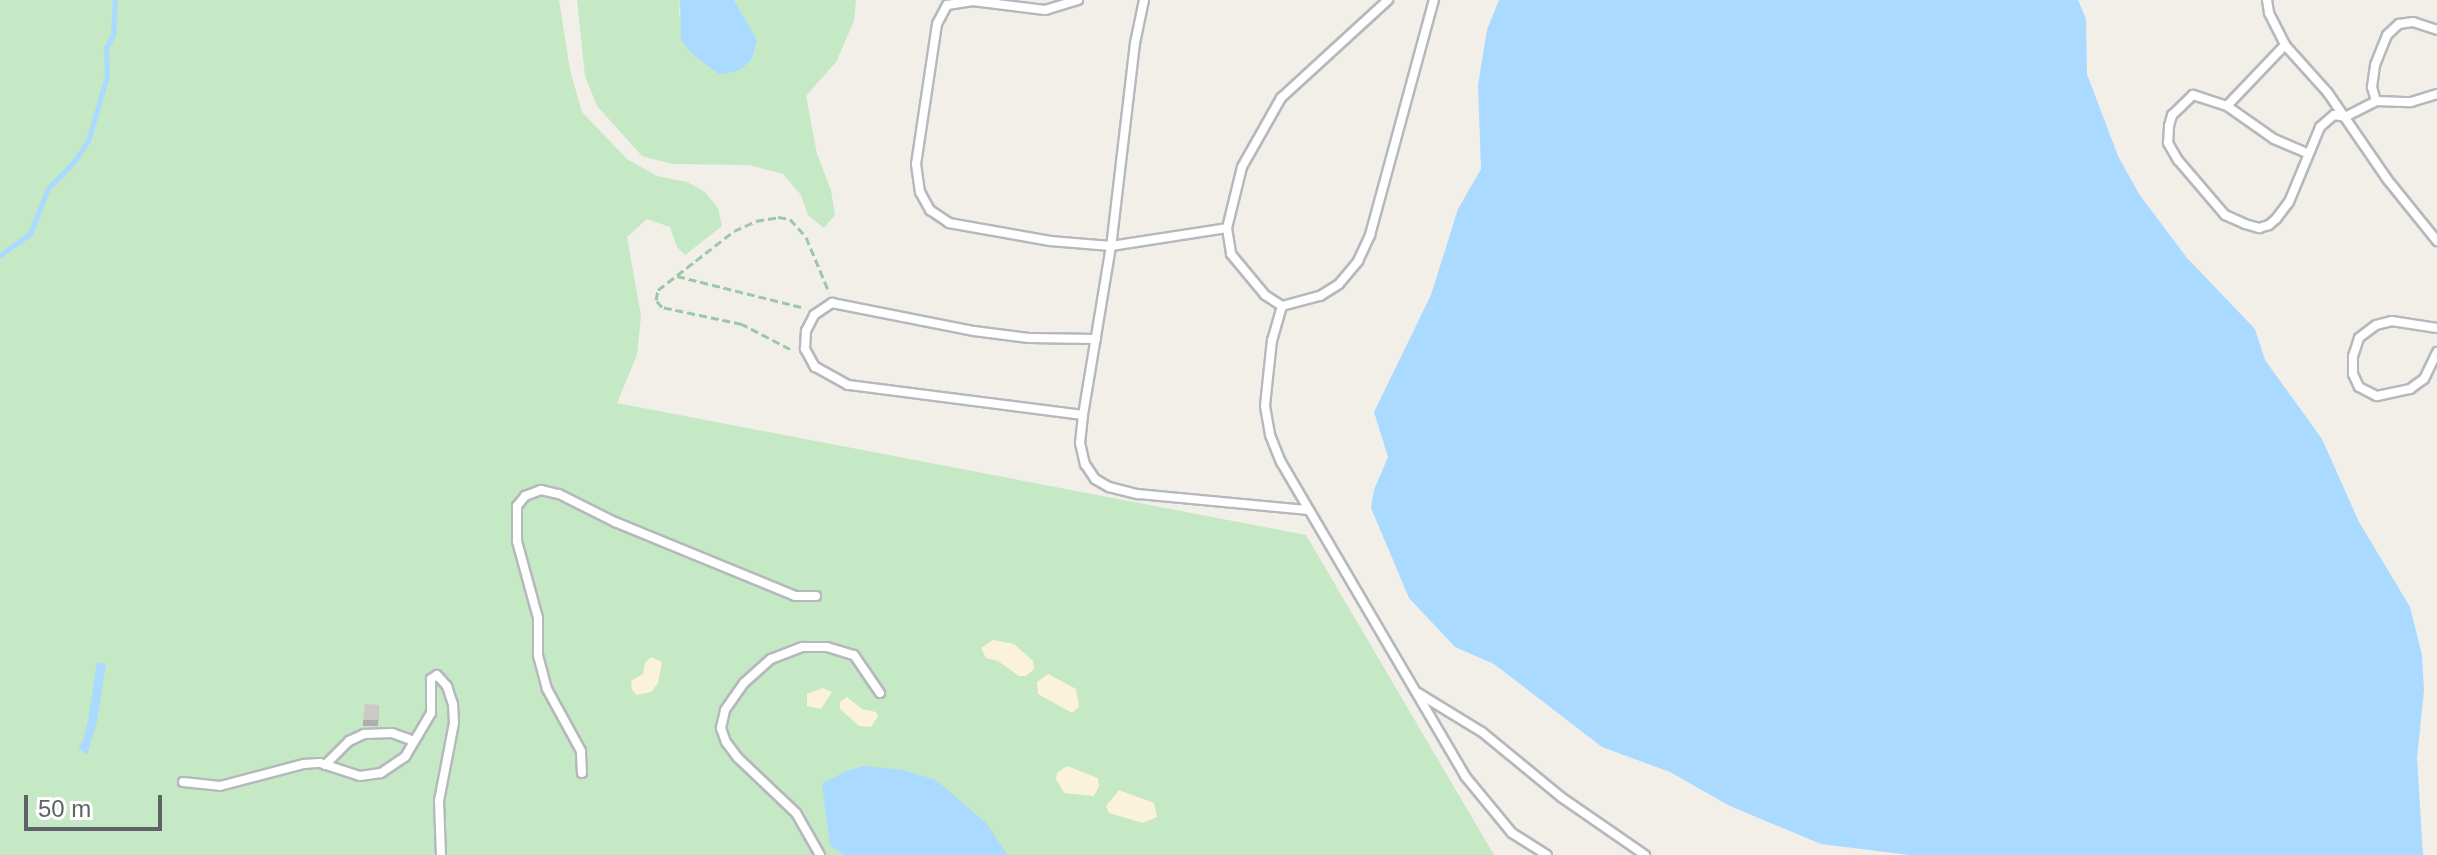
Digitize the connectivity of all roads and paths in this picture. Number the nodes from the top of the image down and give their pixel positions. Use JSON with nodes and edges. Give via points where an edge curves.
{"nodes":[{"id":1,"x":1078,"y":0,"type":"edge"},
{"id":2,"x":1144,"y":0,"type":"edge"},
{"id":3,"x":1388,"y":0,"type":"edge"},
{"id":4,"x":1434,"y":0,"type":"edge"},
{"id":5,"x":2267,"y":0,"type":"edge"},
{"id":6,"x":2437,"y":30,"type":"edge"},
{"id":7,"x":2285,"y":45,"type":"junction"},
{"id":8,"x":2437,"y":94,"type":"edge"},
{"id":9,"x":2376,"y":101,"type":"junction"},
{"id":10,"x":2227,"y":106,"type":"junction"},
{"id":11,"x":2345,"y":117,"type":"junction"},
{"id":12,"x":2307,"y":153,"type":"junction"},
{"id":13,"x":1227,"y":228,"type":"junction"},
{"id":14,"x":2437,"y":241,"type":"edge"},
{"id":15,"x":1111,"y":246,"type":"junction"},
{"id":16,"x":677,"y":276,"type":"junction"},
{"id":17,"x":832,"y":303,"type":"junction"},
{"id":18,"x":1282,"y":306,"type":"junction"},
{"id":19,"x":820,"y":312,"type":"junction"},
{"id":20,"x":2437,"y":328,"type":"edge"},
{"id":21,"x":1096,"y":339,"type":"junction"},
{"id":22,"x":2437,"y":352,"type":"edge"},
{"id":23,"x":815,"y":367,"type":"junction"},
{"id":24,"x":1083,"y":415,"type":"junction"},
{"id":25,"x":1307,"y":510,"type":"junction"},
{"id":26,"x":816,"y":596,"type":"dead end"},
{"id":27,"x":1415,"y":691,"type":"junction"},
{"id":28,"x":880,"y":693,"type":"dead end"},
{"id":29,"x":414,"y":741,"type":"junction"},
{"id":30,"x":325,"y":765,"type":"junction"},
{"id":31,"x":582,"y":773,"type":"dead end"},
{"id":32,"x":183,"y":782,"type":"dead end"},
{"id":33,"x":441,"y":855,"type":"edge"},
{"id":34,"x":820,"y":855,"type":"edge"},
{"id":35,"x":1547,"y":855,"type":"edge"},
{"id":36,"x":1645,"y":855,"type":"edge"}],
"edges":[{"from":1,"to":15,"type":"lane","via":[[1045,10],[973,1],[947,5],[937,24],[916,164],[920,192],[930,210],[949,223]]},
{"from":2,"to":15,"type":"lane"},
{"from":3,"to":13,"type":"lane","via":[[1281,98],[1242,167]]},
{"from":4,"to":18,"type":"lane","via":[[1370,235],[1358,261],[1339,284],[1320,296]]},
{"from":5,"to":7,"type":"lane"},
{"from":6,"to":9,"type":"lane","via":[[2413,22],[2399,24],[2387,35],[2375,65]]},
{"from":7,"to":10,"type":"lane"},
{"from":7,"to":11,"type":"lane"},
{"from":8,"to":9,"type":"lane","via":[[2411,102]]},
{"from":9,"to":11,"type":"lane"},
{"from":10,"to":12,"type":"lane","via":[[2274,139]]},
{"from":10,"to":12,"type":"lane","via":[[2193,95],[2172,115],[2168,143],[2233,220],[2259,228],[2269,225],[2289,202]]},
{"from":11,"to":12,"type":"lane","via":[[2334,115],[2327,121]]},
{"from":11,"to":14,"type":"lane"},
{"from":13,"to":15,"type":"lane"},
{"from":13,"to":18,"type":"lane","via":[[1231,254],[1265,295]]},
{"from":15,"to":21,"type":"lane"},
{"from":16,"to":17,"type":"path","via":[[734,231],[768,218],[790,219],[806,237]]},
{"from":16,"to":19,"type":"path"},
{"from":16,"to":23,"type":"path","via":[[658,290],[656,300],[662,307],[761,331]]},
{"from":17,"to":19,"type":"lane"},
{"from":17,"to":21,"type":"lane","via":[[974,331]]},
{"from":18,"to":25,"type":"lane","via":[[1272,340],[1265,406],[1270,435]]},
{"from":19,"to":23,"type":"lane","via":[[806,331],[805,349]]},
{"from":20,"to":22,"type":"lane","via":[[2392,321],[2376,325],[2359,338],[2353,374],[2359,387],[2377,396],[2410,389],[2424,379]]},
{"from":21,"to":24,"type":"lane"},
{"from":23,"to":24,"type":"lane","via":[[848,385]]},
{"from":24,"to":25,"type":"lane","via":[[1080,443],[1085,464],[1109,487],[1194,501]]},
{"from":25,"to":27,"type":"lane"},
{"from":26,"to":31,"type":"lane","via":[[795,596],[559,494],[541,490],[525,496],[517,506],[517,541],[538,618],[540,665],[547,689],[577,740]]},
{"from":27,"to":35,"type":"lane","via":[[1491,812]]},
{"from":27,"to":36,"type":"lane","via":[[1482,732],[1561,797]]},
{"from":28,"to":34,"type":"lane","via":[[854,655],[803,647],[771,659],[725,710],[721,728],[726,742],[796,813]]},
{"from":29,"to":30,"type":"lane","via":[[392,733],[364,734]]},
{"from":29,"to":30,"type":"lane","via":[[405,757],[381,773],[360,776]]},
{"from":29,"to":33,"type":"lane","via":[[431,713],[431,679],[437,675],[447,686],[454,723],[439,801]]},
{"from":30,"to":32,"type":"lane","via":[[304,764],[220,786]]}]}
